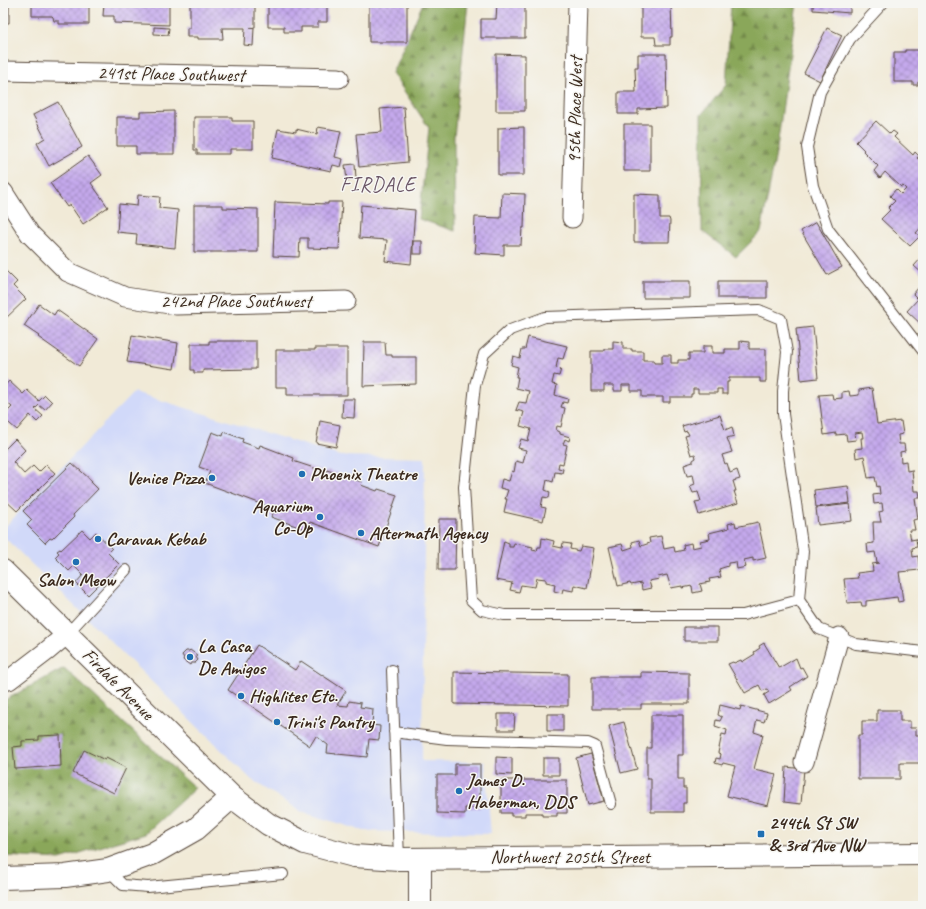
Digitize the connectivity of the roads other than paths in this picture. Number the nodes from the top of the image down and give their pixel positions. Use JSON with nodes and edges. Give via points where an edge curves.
{"nodes":[{"id":1,"x":578,"y":3,"type":"edge"},
{"id":2,"x":883,"y":3,"type":"edge"},
{"id":3,"x":3,"y":71,"type":"edge"},
{"id":4,"x":339,"y":78,"type":"dead end"},
{"id":5,"x":3,"y":192,"type":"edge"},
{"id":6,"x":572,"y":218,"type":"dead end"},
{"id":7,"x":346,"y":301,"type":"dead end"},
{"id":8,"x":923,"y":351,"type":"edge"},
{"id":9,"x":126,"y":570,"type":"dead end"},
{"id":10,"x":3,"y":572,"type":"edge"},
{"id":11,"x":799,"y":600,"type":"junction"},
{"id":12,"x":67,"y":634,"type":"junction"},
{"id":13,"x":839,"y":637,"type":"junction"},
{"id":14,"x":923,"y":652,"type":"edge"},
{"id":15,"x":392,"y":670,"type":"dead end"},
{"id":16,"x":3,"y":681,"type":"edge"},
{"id":17,"x":394,"y":732,"type":"junction"},
{"id":18,"x":804,"y":762,"type":"dead end"},
{"id":19,"x":232,"y":797,"type":"junction"},
{"id":20,"x":611,"y":804,"type":"dead end"},
{"id":21,"x":923,"y":854,"type":"edge"},
{"id":22,"x":420,"y":858,"type":"junction"},
{"id":23,"x":399,"y":859,"type":"junction"},
{"id":24,"x":108,"y":870,"type":"junction"},
{"id":25,"x":283,"y":874,"type":"dead end"},
{"id":26,"x":3,"y":878,"type":"edge"},
{"id":27,"x":420,"y":906,"type":"edge"}],
"edges":[{"from":1,"to":6,"type":"street","name":"95th Place West"},
{"from":2,"to":8,"type":"lane","via":[[850,38],[820,92],[807,147],[813,186],[828,229]]},
{"from":3,"to":4,"type":"street","name":"241st Place Southwest"},
{"from":5,"to":7,"type":"street","name":"242nd Place Southwest","via":[[30,234],[68,272],[125,297],[176,305]]},
{"from":9,"to":12,"type":"lane"},
{"from":10,"to":12,"type":"street","name":"Firdale Avenue"},
{"from":11,"to":11,"type":"lane","via":[[803,552],[783,414],[787,352],[781,319],[759,310],[545,317],[510,330],[484,354],[475,385],[464,487],[471,600],[482,610],[504,615],[743,615]]},
{"from":11,"to":13,"type":"lane","via":[[819,629]]},
{"from":12,"to":16,"type":"street","via":[[9,680]]},
{"from":12,"to":19,"type":"street","name":"Firdale Avenue"},
{"from":13,"to":14,"type":"lane","via":[[856,644]]},
{"from":13,"to":18,"type":"street"},
{"from":15,"to":17,"type":"lane"},
{"from":17,"to":20,"type":"lane","via":[[447,739],[588,743],[595,746]]},
{"from":17,"to":23,"type":"lane"},
{"from":19,"to":23,"type":"street","name":"Northwest 205th Street","via":[[268,824],[306,843],[354,856]]},
{"from":19,"to":24,"type":"street","via":[[196,829],[152,854]]},
{"from":21,"to":22,"type":"street","name":"Northwest 205th Street"},
{"from":22,"to":23,"type":"street","name":"Northwest 205th Street"},
{"from":22,"to":27,"type":"street"},
{"from":24,"to":25,"type":"lane","via":[[123,885],[148,887]]},
{"from":24,"to":26,"type":"street","via":[[65,876]]}]}
